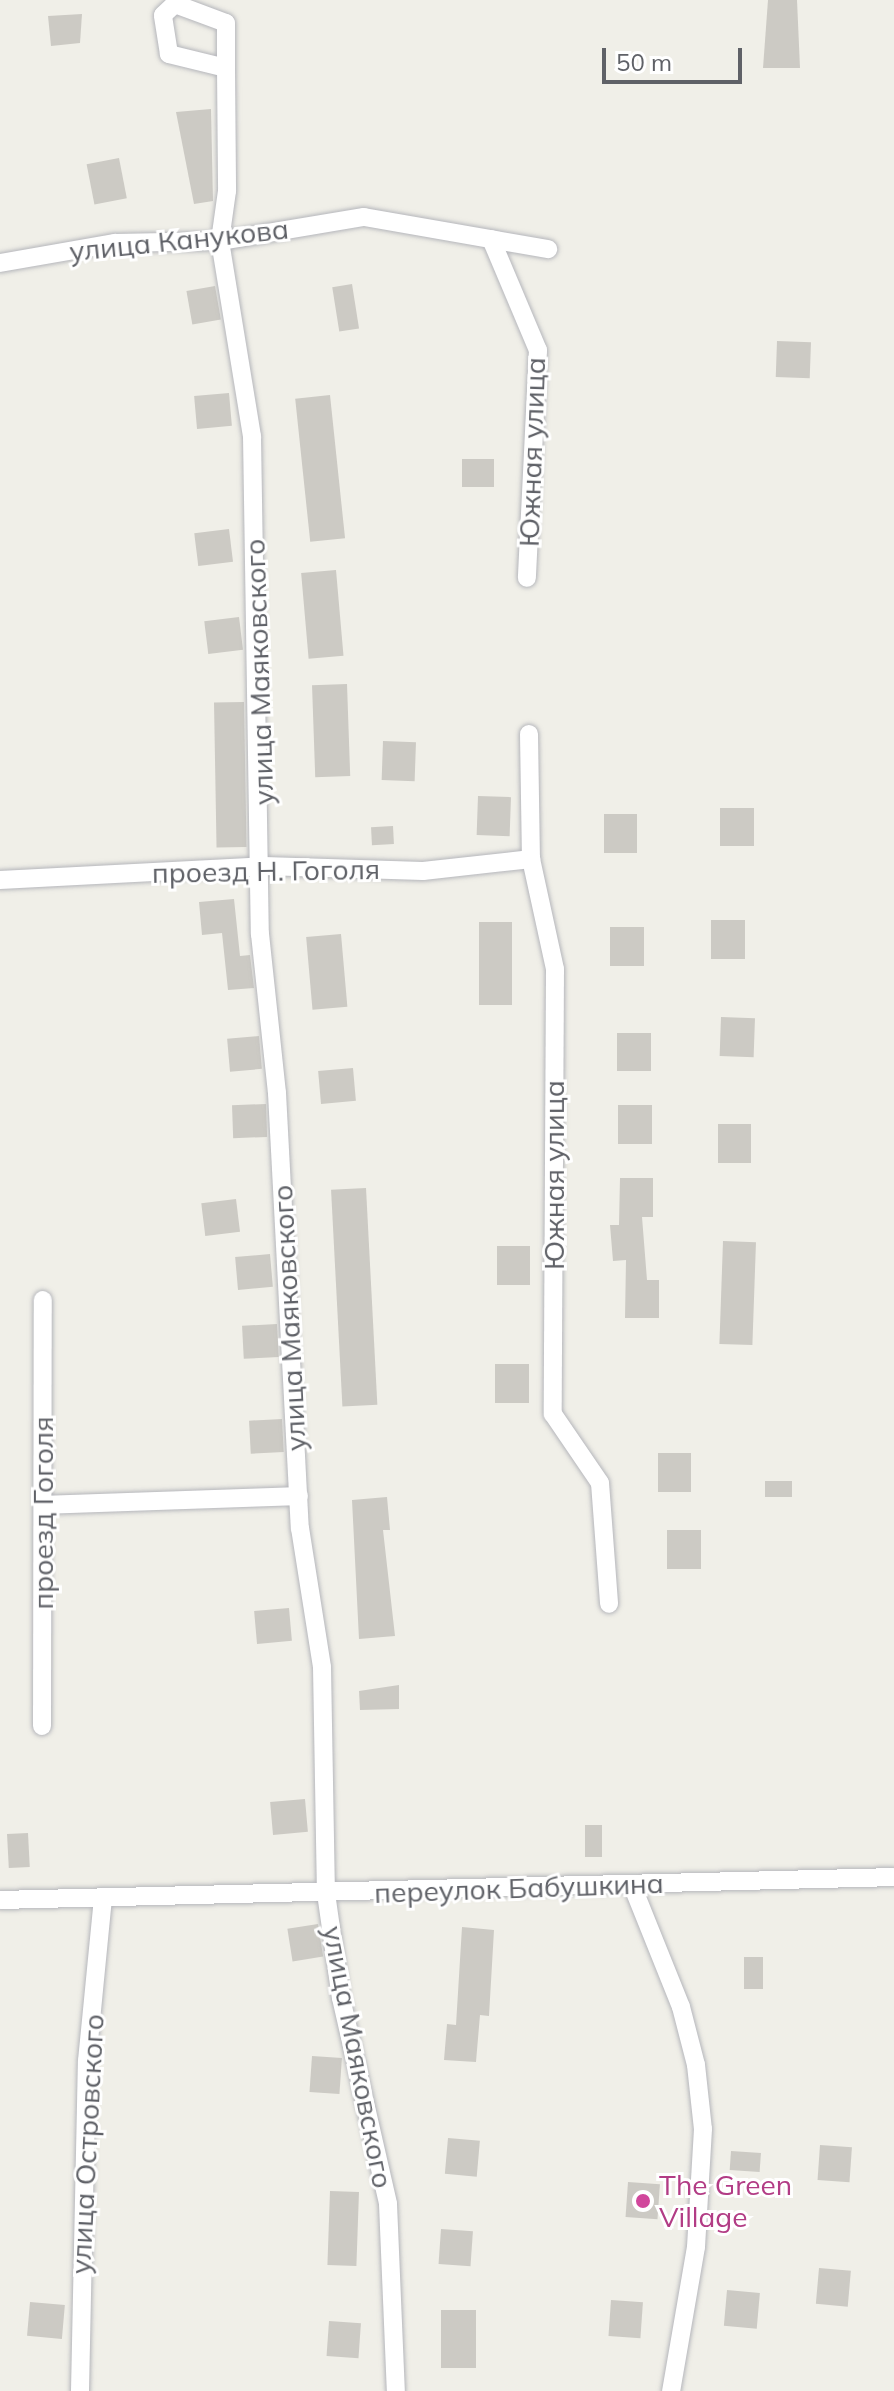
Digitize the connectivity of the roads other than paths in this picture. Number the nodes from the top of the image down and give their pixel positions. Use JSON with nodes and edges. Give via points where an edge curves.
{"nodes":[{"id":1,"x":226,"y":68,"type":"dead end"},
{"id":2,"x":491,"y":239,"type":"junction"},
{"id":3,"x":220,"y":241,"type":"junction"},
{"id":4,"x":548,"y":249,"type":"dead end"},
{"id":5,"x":0,"y":263,"type":"edge"},
{"id":6,"x":527,"y":578,"type":"dead end"},
{"id":7,"x":529,"y":734,"type":"dead end"},
{"id":8,"x":531,"y":859,"type":"junction"},
{"id":9,"x":264,"y":866,"type":"junction"},
{"id":10,"x":0,"y":880,"type":"edge"},
{"id":11,"x":43,"y":1300,"type":"dead end"},
{"id":12,"x":299,"y":1496,"type":"junction"},
{"id":13,"x":43,"y":1505,"type":"junction"},
{"id":14,"x":609,"y":1604,"type":"dead end"},
{"id":15,"x":42,"y":1726,"type":"dead end"},
{"id":16,"x":894,"y":1877,"type":"edge"},
{"id":17,"x":632,"y":1885,"type":"junction"},
{"id":18,"x":326,"y":1893,"type":"junction"},
{"id":19,"x":103,"y":1898,"type":"junction"},
{"id":20,"x":0,"y":1900,"type":"edge"},
{"id":21,"x":80,"y":2391,"type":"edge"},
{"id":22,"x":396,"y":2391,"type":"edge"},
{"id":23,"x":671,"y":2391,"type":"edge"}],
"edges":[{"from":1,"to":3,"type":"street","name":"улица Маяковского","via":[[227,191]]},
{"from":2,"to":3,"type":"street","name":"улица Канукова","via":[[364,217]]},
{"from":2,"to":4,"type":"street","name":"улица Канукова"},
{"from":2,"to":6,"type":"street","name":"Южная улица","via":[[538,350]]},
{"from":3,"to":5,"type":"street","name":"улица Канукова","via":[[115,243]]},
{"from":3,"to":9,"type":"street","name":"улица Маяковского","via":[[252,436]]},
{"from":7,"to":8,"type":"street","name":"Южная улица"},
{"from":8,"to":9,"type":"street","name":"проезд Н. Гоголя","via":[[423,871]]},
{"from":8,"to":14,"type":"street","name":"Южная улица","via":[[555,969],[553,1414],[600,1483]]},
{"from":9,"to":10,"type":"street","name":"проезд Н. Гоголя"},
{"from":9,"to":12,"type":"street","name":"улица Маяковского","via":[[260,934],[277,1093]]},
{"from":11,"to":13,"type":"street","name":"проезд Гоголя"},
{"from":12,"to":13,"type":"street"},
{"from":12,"to":18,"type":"street","name":"улица Маяковского","via":[[322,1667]]},
{"from":13,"to":15,"type":"street","name":"проезд Гоголя"},
{"from":16,"to":17,"type":"street","name":"переулок Бабушкина"},
{"from":17,"to":18,"type":"street","name":"переулок Бабушкина"},
{"from":17,"to":23,"type":"street","via":[[681,2007],[696,2065],[703,2129],[696,2247]]},
{"from":18,"to":19,"type":"street","name":"переулок Бабушкина"},
{"from":18,"to":22,"type":"street","name":"улица Маяковского","via":[[341,1998],[388,2204]]},
{"from":19,"to":20,"type":"street","name":"переулок Бабушкина"},
{"from":19,"to":21,"type":"street","name":"улица Островского","via":[[87,2061]]}]}
